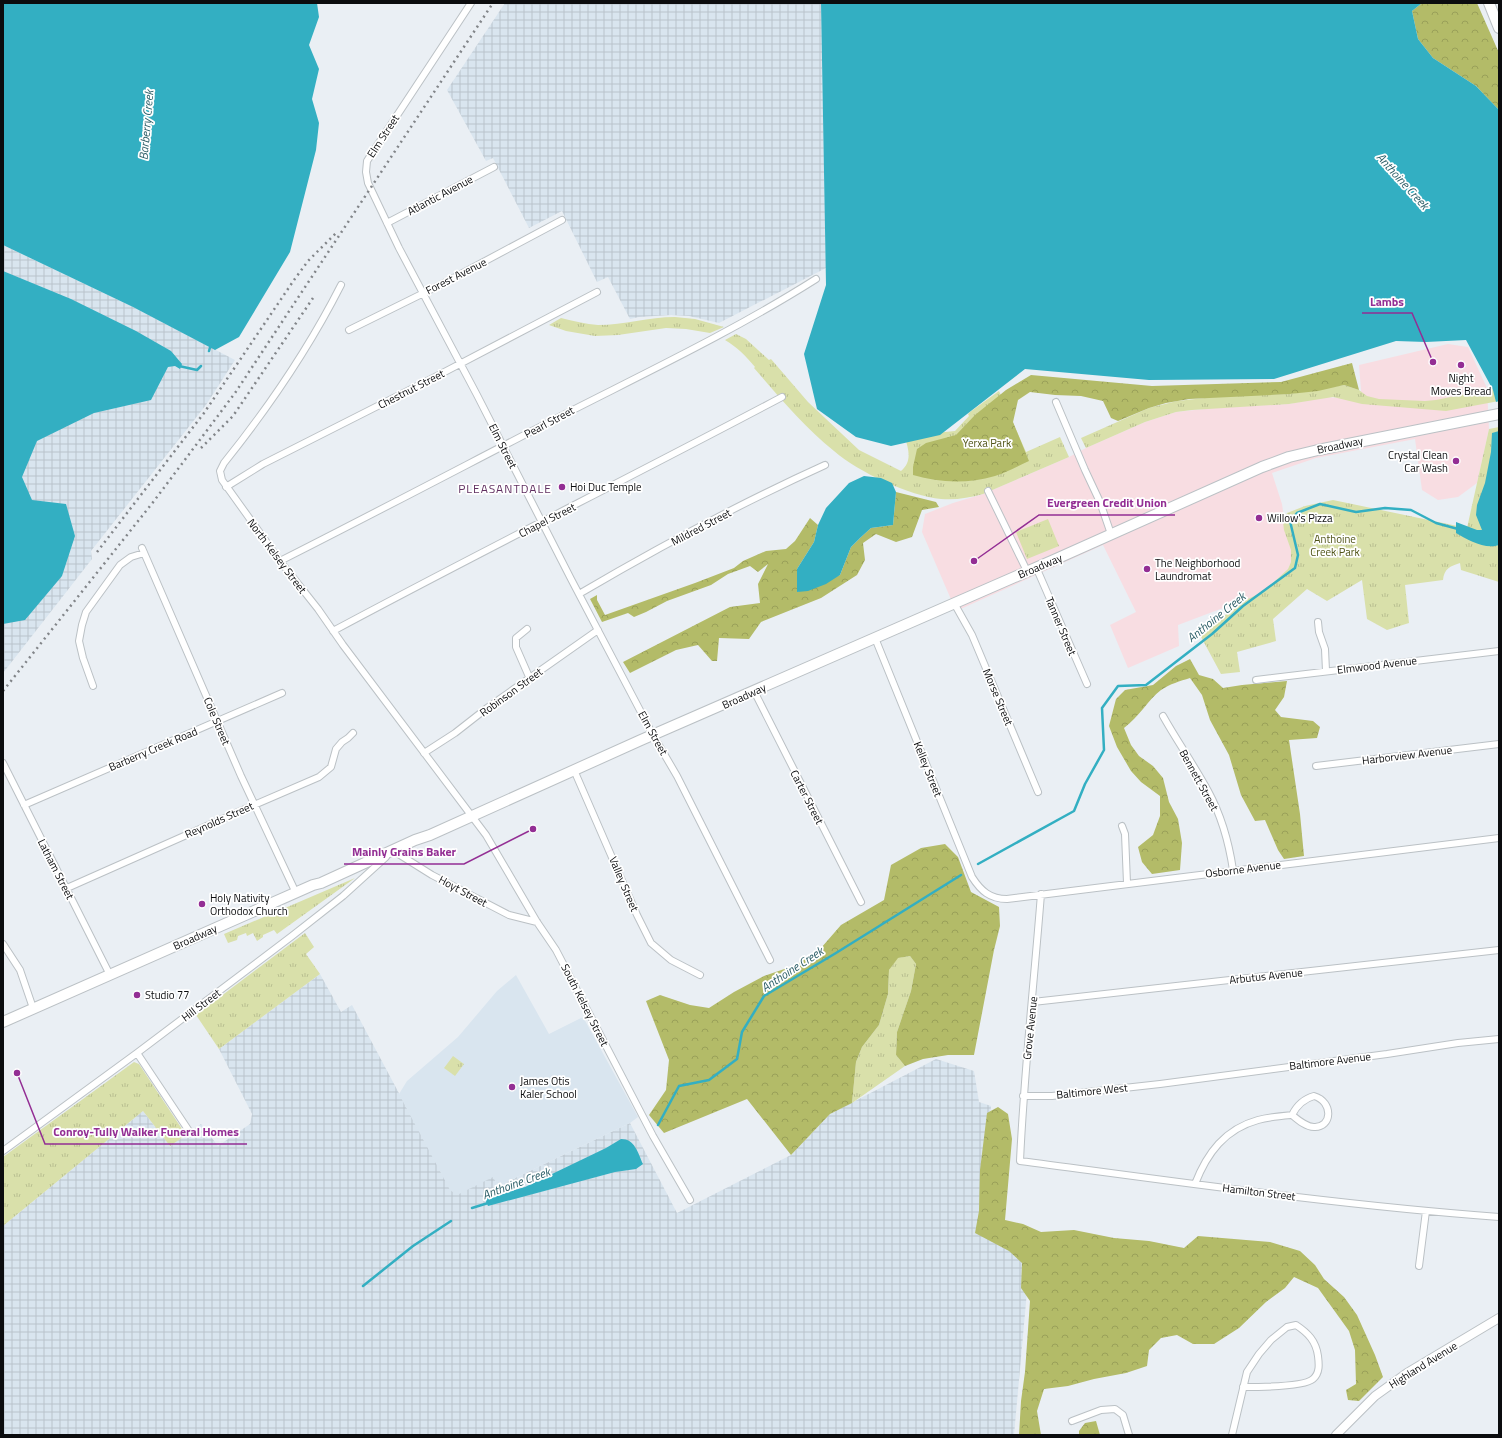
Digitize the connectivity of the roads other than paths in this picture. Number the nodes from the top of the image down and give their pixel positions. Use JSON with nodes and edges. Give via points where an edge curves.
{"nodes":[{"id":1,"x":471,"y":3,"type":"edge"},
{"id":2,"x":1489,"y":3,"type":"edge"},
{"id":3,"x":1497,"y":21,"type":"edge"},
{"id":4,"x":1499,"y":28,"type":"edge"},
{"id":5,"x":494,"y":167,"type":"dead end"},
{"id":6,"x":562,"y":220,"type":"dead end"},
{"id":7,"x":387,"y":223,"type":"junction"},
{"id":8,"x":816,"y":279,"type":"dead end"},
{"id":9,"x":341,"y":285,"type":"dead end"},
{"id":10,"x":597,"y":292,"type":"dead end"},
{"id":11,"x":423,"y":293,"type":"junction"},
{"id":12,"x":349,"y":330,"type":"dead end"},
{"id":13,"x":460,"y":364,"type":"junction"},
{"id":14,"x":782,"y":397,"type":"dead end"},
{"id":15,"x":1056,"y":402,"type":"dead end"},
{"id":16,"x":1499,"y":414,"type":"edge"},
{"id":17,"x":502,"y":446,"type":"junction"},
{"id":18,"x":826,"y":465,"type":"dead end"},
{"id":19,"x":226,"y":487,"type":"junction"},
{"id":20,"x":988,"y":491,"type":"dead end"},
{"id":21,"x":543,"y":522,"type":"junction"},
{"id":22,"x":1111,"y":534,"type":"junction"},
{"id":23,"x":280,"y":561,"type":"junction"},
{"id":24,"x":1032,"y":569,"type":"junction"},
{"id":25,"x":579,"y":594,"type":"junction"},
{"id":26,"x":954,"y":603,"type":"junction"},
{"id":27,"x":1318,"y":622,"type":"dead end"},
{"id":28,"x":527,"y":629,"type":"dead end"},
{"id":29,"x":598,"y":630,"type":"junction"},
{"id":30,"x":333,"y":631,"type":"junction"},
{"id":31,"x":874,"y":638,"type":"junction"},
{"id":32,"x":1499,"y":651,"type":"edge"},
{"id":33,"x":1326,"y":671,"type":"junction"},
{"id":34,"x":530,"y":679,"type":"junction"},
{"id":35,"x":1256,"y":680,"type":"dead end"},
{"id":36,"x":1087,"y":684,"type":"dead end"},
{"id":37,"x":93,"y":686,"type":"dead end"},
{"id":38,"x":754,"y":691,"type":"junction"},
{"id":39,"x":282,"y":693,"type":"dead end"},
{"id":40,"x":1163,"y":716,"type":"dead end"},
{"id":41,"x":217,"y":721,"type":"junction"},
{"id":42,"x":353,"y":733,"type":"dead end"},
{"id":43,"x":653,"y":735,"type":"junction"},
{"id":44,"x":1499,"y":744,"type":"edge"},
{"id":45,"x":424,"y":753,"type":"junction"},
{"id":46,"x":3,"y":763,"type":"edge"},
{"id":47,"x":1316,"y":766,"type":"dead end"},
{"id":48,"x":574,"y":770,"type":"junction"},
{"id":49,"x":1038,"y":792,"type":"dead end"},
{"id":50,"x":254,"y":804,"type":"junction"},
{"id":51,"x":24,"y":805,"type":"junction"},
{"id":52,"x":471,"y":815,"type":"junction"},
{"id":53,"x":1122,"y":826,"type":"dead end"},
{"id":54,"x":1499,"y":838,"type":"edge"},
{"id":55,"x":393,"y":850,"type":"junction"},
{"id":56,"x":1233,"y":870,"type":"junction"},
{"id":57,"x":1127,"y":883,"type":"junction"},
{"id":58,"x":67,"y":888,"type":"junction"},
{"id":59,"x":296,"y":892,"type":"junction"},
{"id":60,"x":1040,"y":894,"type":"junction"},
{"id":61,"x":988,"y":895,"type":"joint"},
{"id":62,"x":861,"y":902,"type":"dead end"},
{"id":63,"x":537,"y":922,"type":"junction"},
{"id":64,"x":3,"y":944,"type":"edge"},
{"id":65,"x":1499,"y":950,"type":"edge"},
{"id":66,"x":770,"y":960,"type":"dead end"},
{"id":67,"x":110,"y":975,"type":"junction"},
{"id":68,"x":700,"y":975,"type":"dead end"},
{"id":69,"x":1032,"y":1002,"type":"junction"},
{"id":70,"x":33,"y":1008,"type":"junction"},
{"id":71,"x":3,"y":1022,"type":"edge"},
{"id":72,"x":1499,"y":1039,"type":"edge"},
{"id":73,"x":137,"y":1053,"type":"junction"},
{"id":74,"x":1160,"y":1084,"type":"joint"},
{"id":75,"x":1023,"y":1096,"type":"junction"},
{"id":76,"x":1292,"y":1115,"type":"junction"},
{"id":77,"x":189,"y":1131,"type":"dead end"},
{"id":78,"x":3,"y":1151,"type":"edge"},
{"id":79,"x":1020,"y":1161,"type":"joint"},
{"id":80,"x":1195,"y":1184,"type":"junction"},
{"id":81,"x":690,"y":1200,"type":"dead end"},
{"id":82,"x":1426,"y":1211,"type":"junction"},
{"id":83,"x":1499,"y":1217,"type":"edge"},
{"id":84,"x":1419,"y":1266,"type":"dead end"},
{"id":85,"x":1499,"y":1318,"type":"edge"},
{"id":86,"x":1244,"y":1387,"type":"junction"},
{"id":87,"x":1072,"y":1421,"type":"dead end"},
{"id":88,"x":1129,"y":1435,"type":"edge"},
{"id":89,"x":1232,"y":1435,"type":"edge"},
{"id":90,"x":1336,"y":1435,"type":"edge"}],
"edges":[{"from":1,"to":7,"type":"street","name":"Elm Street","via":[[367,161],[368,183]]},
{"from":2,"to":3,"type":"main road"},
{"from":3,"to":4,"type":"main road"},
{"from":5,"to":7,"type":"street","name":"Atlantic Avenue"},
{"from":6,"to":11,"type":"street","name":"Forest Avenue"},
{"from":7,"to":11,"type":"street","name":"Elm Street"},
{"from":8,"to":17,"type":"street","name":"Pearl Street","via":[[723,332]]},
{"from":9,"to":19,"type":"street","name":"North Kelsey Street","via":[[309,345],[272,401],[220,471]]},
{"from":10,"to":13,"type":"street","name":"Chestnut Street"},
{"from":11,"to":12,"type":"street","name":"Forest Avenue"},
{"from":11,"to":13,"type":"street","name":"Elm Street"},
{"from":13,"to":17,"type":"street","name":"Elm Street"},
{"from":13,"to":19,"type":"street","name":"Chestnut Street","via":[[263,464]]},
{"from":14,"to":21,"type":"street","name":"Chapel Street"},
{"from":15,"to":22,"type":"street","via":[[1100,502]]},
{"from":16,"to":22,"type":"main road","name":"Broadway","via":[[1289,457]]},
{"from":17,"to":21,"type":"street","name":"Elm Street"},
{"from":17,"to":23,"type":"street","name":"Pearl Street"},
{"from":18,"to":25,"type":"street","name":"Mildred Street","via":[[689,533]]},
{"from":19,"to":23,"type":"street","name":"North Kelsey Street"},
{"from":20,"to":24,"type":"street","name":"Tanner Street"},
{"from":21,"to":25,"type":"street","name":"Elm Street"},
{"from":21,"to":30,"type":"street","name":"Chapel Street"},
{"from":22,"to":24,"type":"main road","name":"Broadway"},
{"from":23,"to":30,"type":"street","name":"North Kelsey Street"},
{"from":24,"to":26,"type":"main road","name":"Broadway"},
{"from":24,"to":36,"type":"street","name":"Tanner Street"},
{"from":25,"to":29,"type":"street","name":"Elm Street"},
{"from":26,"to":31,"type":"main road","name":"Broadway"},
{"from":26,"to":49,"type":"street","name":"Morse Street","via":[[972,635]]},
{"from":27,"to":33,"type":"street","via":[[1325,649]]},
{"from":28,"to":34,"type":"street","via":[[516,638],[516,647]]},
{"from":29,"to":34,"type":"street","name":"Robinson Street"},
{"from":29,"to":43,"type":"street","name":"Elm Street"},
{"from":30,"to":45,"type":"street","name":"North Kelsey Street"},
{"from":31,"to":38,"type":"main road","name":"Broadway"},
{"from":31,"to":61,"type":"street","name":"Kelley Street","via":[[972,877]]},
{"from":32,"to":33,"type":"street","name":"Elmwood Avenue"},
{"from":33,"to":35,"type":"street","name":"Elmwood Avenue"},
{"from":34,"to":45,"type":"street","name":"Robinson Street"},
{"from":37,"to":41,"type":"street","name":"Cole Street","via":[[82,658],[79,640],[86,612],[120,565],[143,550]]},
{"from":38,"to":43,"type":"main road","name":"Broadway"},
{"from":38,"to":62,"type":"street","name":"Carter Street"},
{"from":39,"to":41,"type":"street","name":"Barberry Creek Road"},
{"from":40,"to":56,"type":"street","name":"Bennett Street","via":[[1216,808],[1231,852]]},
{"from":41,"to":50,"type":"street","name":"Cole Street"},
{"from":41,"to":51,"type":"street","name":"Barberry Creek Road"},
{"from":42,"to":50,"type":"street","name":"Reynolds Street","via":[[336,749],[330,767],[323,775]]},
{"from":43,"to":48,"type":"main road","name":"Broadway"},
{"from":43,"to":66,"type":"street","name":"Elm Street","via":[[677,776]]},
{"from":44,"to":47,"type":"street","name":"Harborview Avenue"},
{"from":45,"to":52,"type":"street","name":"North Kelsey Street"},
{"from":46,"to":51,"type":"street","name":"Latham Street"},
{"from":48,"to":52,"type":"main road","name":"Broadway"},
{"from":48,"to":68,"type":"street","name":"Valley Street","via":[[651,943],[671,960]]},
{"from":50,"to":58,"type":"street","name":"Reynolds Street"},
{"from":50,"to":59,"type":"street","name":"Cole Street"},
{"from":51,"to":58,"type":"street","name":"Latham Street"},
{"from":52,"to":55,"type":"main road","name":"Broadway"},
{"from":52,"to":63,"type":"street","name":"South Kelsey Street","via":[[486,835]]},
{"from":53,"to":57,"type":"street","via":[[1125,834]]},
{"from":54,"to":56,"type":"street","name":"Osborne Avenue"},
{"from":55,"to":59,"type":"main road","name":"Broadway"},
{"from":55,"to":63,"type":"street","name":"Hoyt Street","via":[[509,915]]},
{"from":55,"to":73,"type":"street","name":"Hill Street","via":[[343,896]]},
{"from":56,"to":57,"type":"street","name":"Osborne Avenue"},
{"from":57,"to":60,"type":"street","name":"Osborne Avenue"},
{"from":58,"to":67,"type":"street","name":"Latham Street"},
{"from":59,"to":67,"type":"main road","name":"Broadway"},
{"from":60,"to":61,"type":"street","name":"Osborne Avenue","via":[[1007,898]]},
{"from":60,"to":69,"type":"street","name":"Grove Avenue"},
{"from":63,"to":81,"type":"street","name":"South Kelsey Street","via":[[556,950],[647,1125]]},
{"from":64,"to":70,"type":"street","via":[[20,970]]},
{"from":65,"to":69,"type":"street","name":"Arbutus Avenue"},
{"from":67,"to":70,"type":"main road","name":"Broadway"},
{"from":69,"to":75,"type":"street","name":"Grove Avenue"},
{"from":70,"to":71,"type":"main road","name":"Broadway"},
{"from":72,"to":74,"type":"street","name":"Baltimore Avenue"},
{"from":73,"to":77,"type":"street"},
{"from":73,"to":78,"type":"street","name":"Hill Street"},
{"from":74,"to":75,"type":"street","name":"Baltimore West","via":[[1052,1096]]},
{"from":75,"to":79,"type":"street","name":"Grove Avenue"},
{"from":76,"to":76,"type":"street","via":[[1302,1102],[1314,1096],[1321,1098],[1329,1112],[1326,1121],[1320,1126],[1313,1127]]},
{"from":76,"to":80,"type":"street","via":[[1257,1120],[1236,1129],[1212,1150]]},
{"from":79,"to":80,"type":"street","name":"Hamilton Street"},
{"from":80,"to":82,"type":"street","name":"Hamilton Street"},
{"from":82,"to":83,"type":"street","name":"Hamilton Street"},
{"from":82,"to":84,"type":"street"},
{"from":85,"to":90,"type":"street","name":"Highland Avenue","via":[[1407,1373],[1375,1396]]},
{"from":86,"to":86,"type":"street","via":[[1304,1383],[1314,1379],[1320,1367],[1317,1349],[1308,1333],[1296,1325],[1287,1327],[1271,1340],[1247,1372]]},
{"from":86,"to":89,"type":"street"},
{"from":87,"to":88,"type":"street","via":[[1102,1410],[1115,1409],[1123,1415]]}]}
